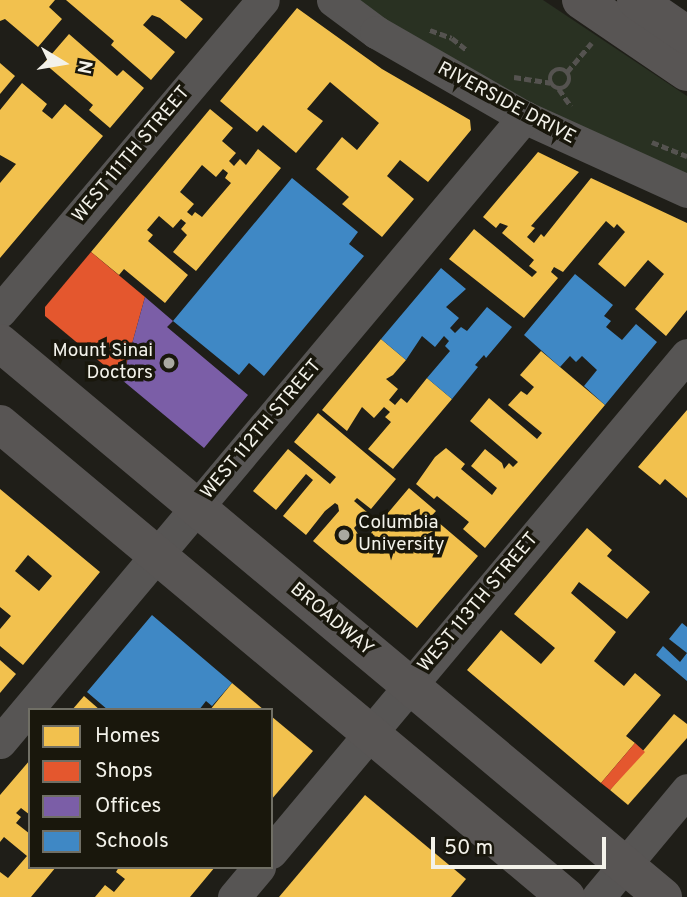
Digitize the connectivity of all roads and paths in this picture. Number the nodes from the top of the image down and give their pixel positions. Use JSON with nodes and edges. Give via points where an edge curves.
{"nodes":[{"id":1,"x":263,"y":0,"type":"edge"},
{"id":2,"x":333,"y":0,"type":"edge"},
{"id":3,"x":581,"y":0,"type":"edge"},
{"id":4,"x":636,"y":0,"type":"edge"},
{"id":5,"x":687,"y":36,"type":"edge"},
{"id":6,"x":597,"y":37,"type":"dead end"},
{"id":7,"x":567,"y":72,"type":"junction"},
{"id":8,"x":687,"y":72,"type":"edge"},
{"id":9,"x":557,"y":90,"type":"junction"},
{"id":10,"x":535,"y":106,"type":"junction"},
{"id":11,"x":687,"y":191,"type":"edge"},
{"id":12,"x":0,"y":311,"type":"edge"},
{"id":13,"x":0,"y":343,"type":"edge"},
{"id":14,"x":687,"y":355,"type":"edge"},
{"id":15,"x":0,"y":424,"type":"edge"},
{"id":16,"x":197,"y":507,"type":"junction"},
{"id":17,"x":157,"y":555,"type":"junction"},
{"id":18,"x":410,"y":686,"type":"junction"},
{"id":19,"x":29,"y":708,"type":"edge"},
{"id":20,"x":28,"y":709,"type":"edge"},
{"id":21,"x":370,"y":734,"type":"junction"},
{"id":22,"x":0,"y":742,"type":"edge"},
{"id":23,"x":687,"y":790,"type":"edge"},
{"id":24,"x":273,"y":850,"type":"edge"},
{"id":25,"x":625,"y":865,"type":"junction"},
{"id":26,"x":257,"y":869,"type":"edge"},
{"id":27,"x":234,"y":897,"type":"edge"},
{"id":28,"x":566,"y":897,"type":"edge"},
{"id":29,"x":598,"y":897,"type":"edge"},
{"id":30,"x":663,"y":897,"type":"edge"}],
"edges":[{"from":1,"to":12,"type":"street","name":"WEST 111TH STREET"},
{"from":2,"to":10,"type":"street","name":"RIVERSIDE DRIVE","via":[[376,32]]},
{"from":3,"to":8,"type":"main road"},
{"from":4,"to":5,"type":"main road"},
{"from":6,"to":7,"type":"path"},
{"from":7,"to":9,"type":"path","via":[[569,83]]},
{"from":7,"to":9,"type":"path","via":[[552,73],[550,80]]},
{"from":9,"to":10,"type":"path"},
{"from":10,"to":11,"type":"street","name":"RIVERSIDE DRIVE"},
{"from":10,"to":16,"type":"street","name":"WEST 112TH STREET"},
{"from":13,"to":16,"type":"main road","name":"BROADWAY"},
{"from":14,"to":18,"type":"street","name":"WEST 113TH STREET"},
{"from":15,"to":17,"type":"main road"},
{"from":16,"to":17,"type":"street","name":"WEST 112TH STREET"},
{"from":16,"to":18,"type":"main road","name":"BROADWAY"},
{"from":17,"to":19,"type":"street","name":"WEST 112TH STREET"},
{"from":17,"to":21,"type":"main road"},
{"from":18,"to":21,"type":"street","name":"WEST 113TH STREET"},
{"from":18,"to":25,"type":"main road","name":"BROADWAY"},
{"from":20,"to":22,"type":"street","name":"WEST 112TH STREET"},
{"from":21,"to":24,"type":"street","name":"WEST 113TH STREET"},
{"from":21,"to":28,"type":"main road"},
{"from":23,"to":25,"type":"street"},
{"from":25,"to":29,"type":"street"},
{"from":25,"to":30,"type":"main road","name":"BROADWAY"},
{"from":26,"to":27,"type":"street"}]}
